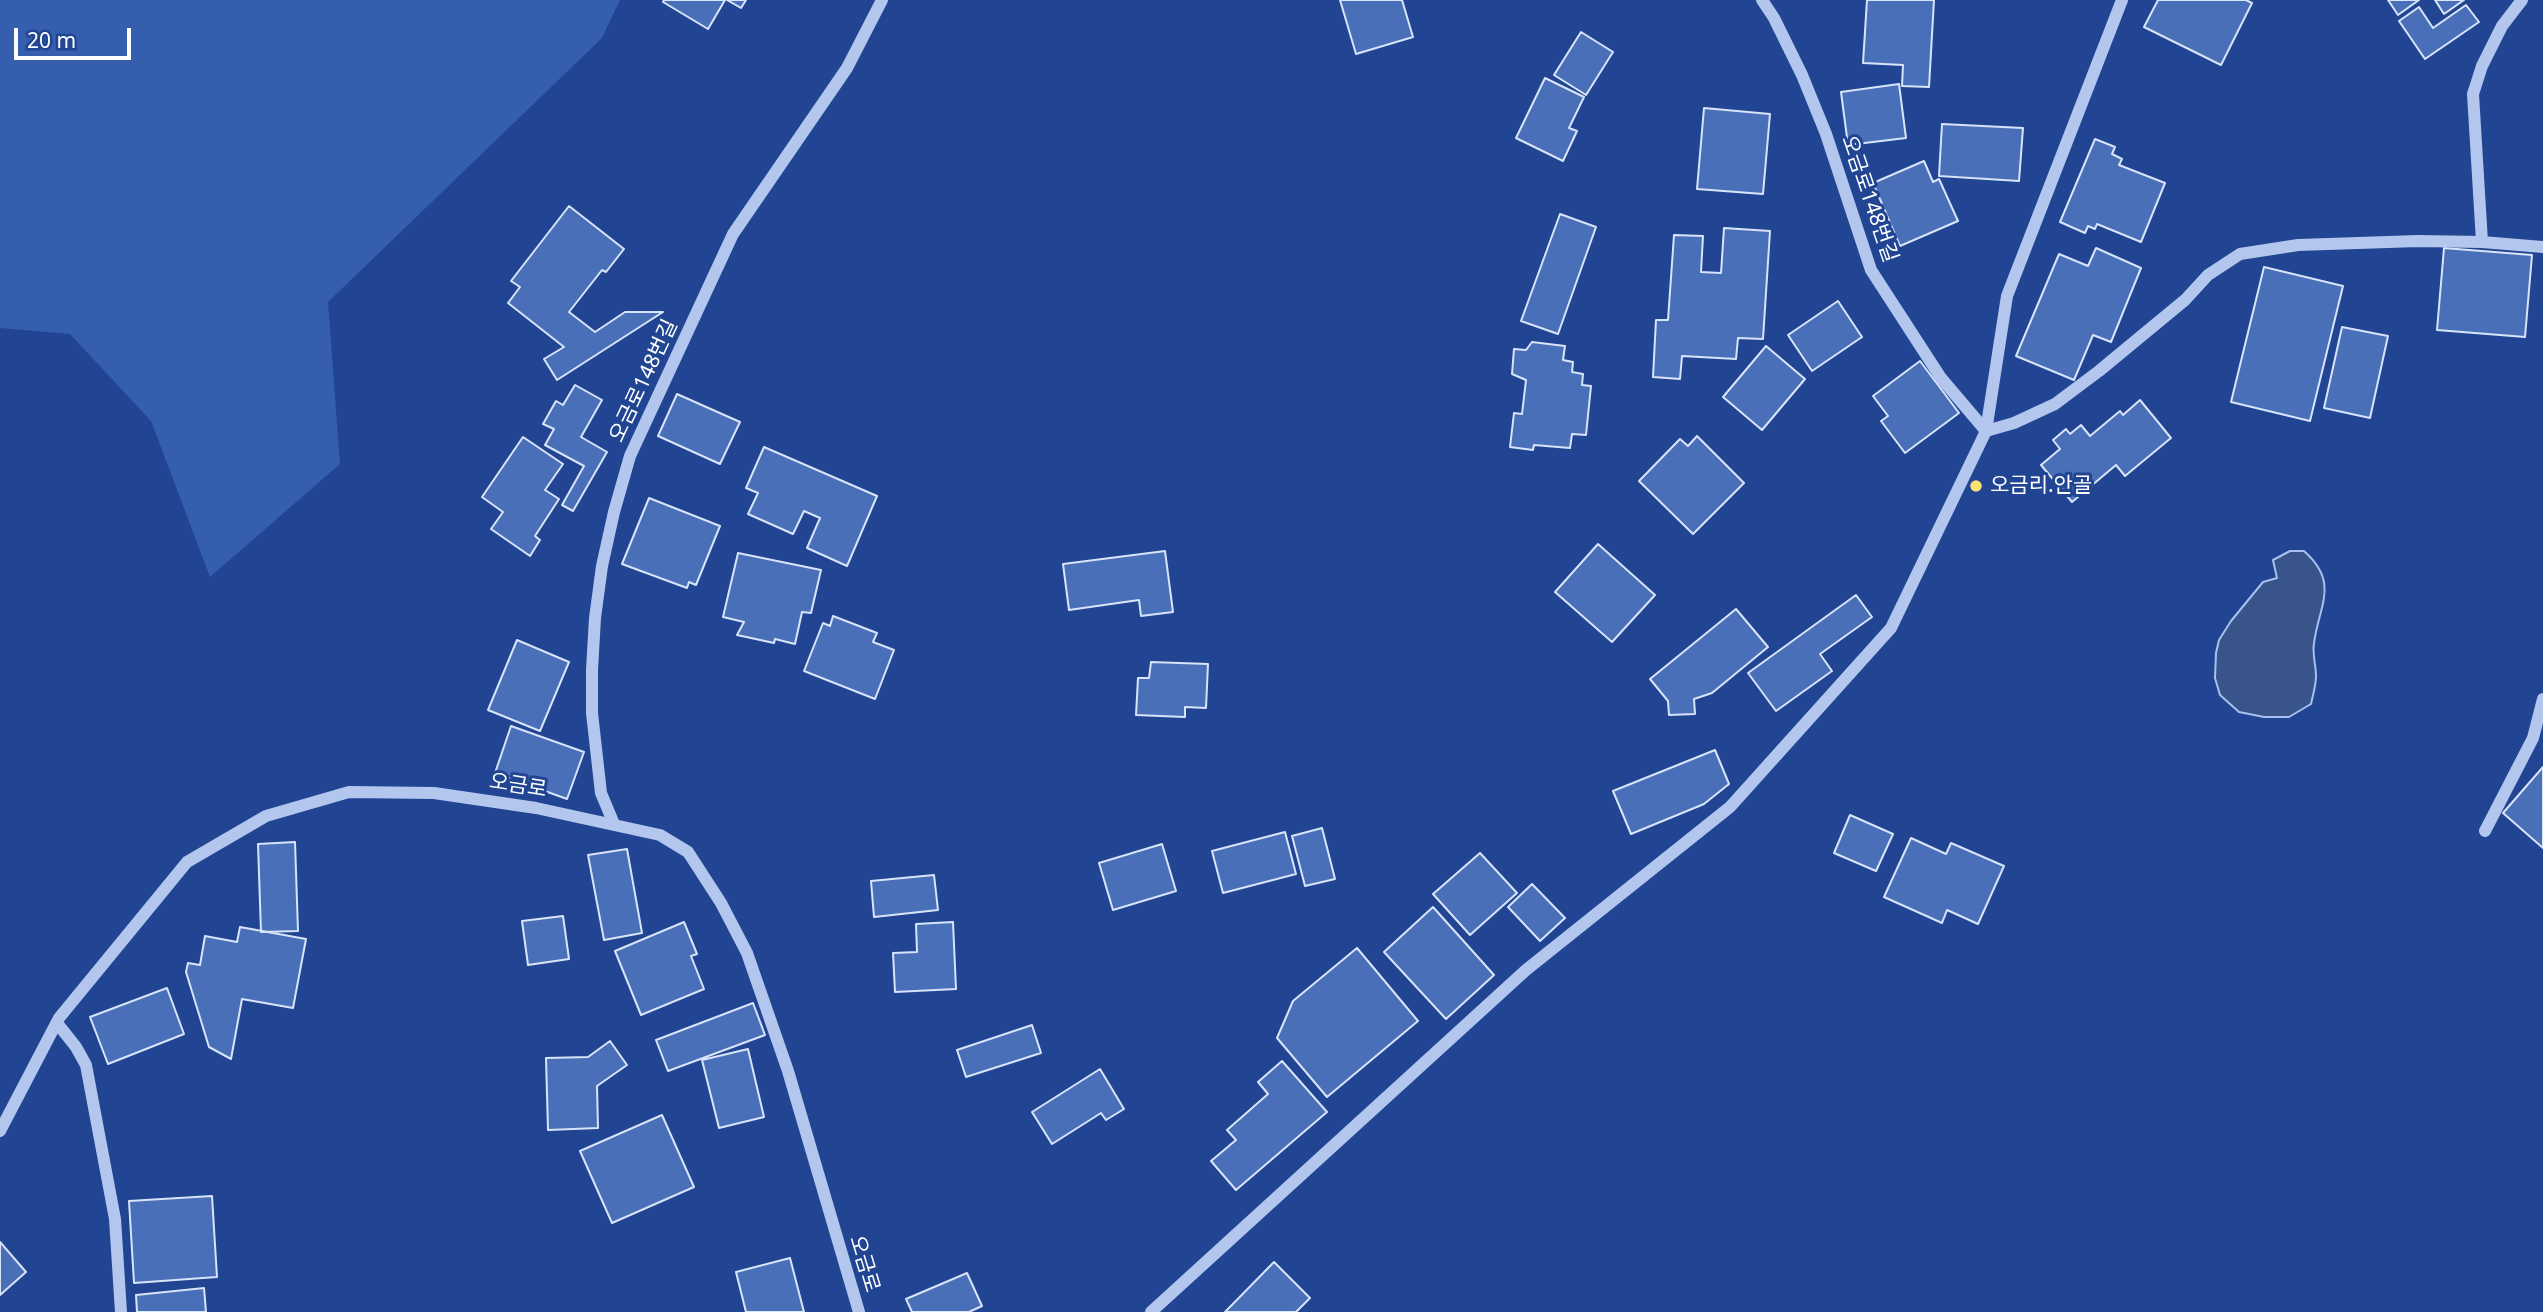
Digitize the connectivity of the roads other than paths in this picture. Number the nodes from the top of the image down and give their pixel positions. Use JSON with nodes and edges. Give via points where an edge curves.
{"nodes":[{"id":1,"x":882,"y":0,"type":"edge"},
{"id":2,"x":1762,"y":0,"type":"edge"},
{"id":3,"x":2122,"y":0,"type":"edge"},
{"id":4,"x":2522,"y":0,"type":"edge"},
{"id":5,"x":2482,"y":242,"type":"junction"},
{"id":6,"x":2543,"y":249,"type":"edge"},
{"id":7,"x":1986,"y":431,"type":"junction"},
{"id":8,"x":2543,"y":699,"type":"edge"},
{"id":9,"x":614,"y":824,"type":"junction"},
{"id":10,"x":2485,"y":831,"type":"dead end"},
{"id":11,"x":57,"y":1023,"type":"junction"},
{"id":12,"x":0,"y":1131,"type":"edge"},
{"id":13,"x":121,"y":1312,"type":"edge"},
{"id":14,"x":859,"y":1312,"type":"edge"},
{"id":15,"x":1151,"y":1312,"type":"edge"}],
"edges":[{"from":1,"to":9,"type":"street","name":"오금로148번길","via":[[847,68],[733,234],[630,456],[602,566],[592,670],[601,793]]},
{"from":2,"to":7,"type":"street","name":"오금로148번길","via":[[1802,75],[1826,134],[1871,270],[1941,378]]},
{"from":3,"to":7,"type":"street","via":[[2007,296]]},
{"from":4,"to":5,"type":"street","via":[[2502,26],[2473,94]]},
{"from":5,"to":6,"type":"street"},
{"from":5,"to":7,"type":"street","via":[[2298,245],[2240,254],[2208,275],[2175,308],[2055,404]]},
{"from":7,"to":15,"type":"street","via":[[1891,628],[1730,807],[1526,970]]},
{"from":8,"to":10,"type":"street","via":[[2533,737]]},
{"from":9,"to":11,"type":"street","name":"오금로","via":[[434,793],[349,792],[266,816],[187,862]]},
{"from":9,"to":14,"type":"street","name":"오금로","via":[[660,835],[688,852],[747,953],[788,1071]]},
{"from":11,"to":12,"type":"street","name":"오금로"},
{"from":11,"to":13,"type":"street","via":[[86,1065],[115,1219]]}]}
